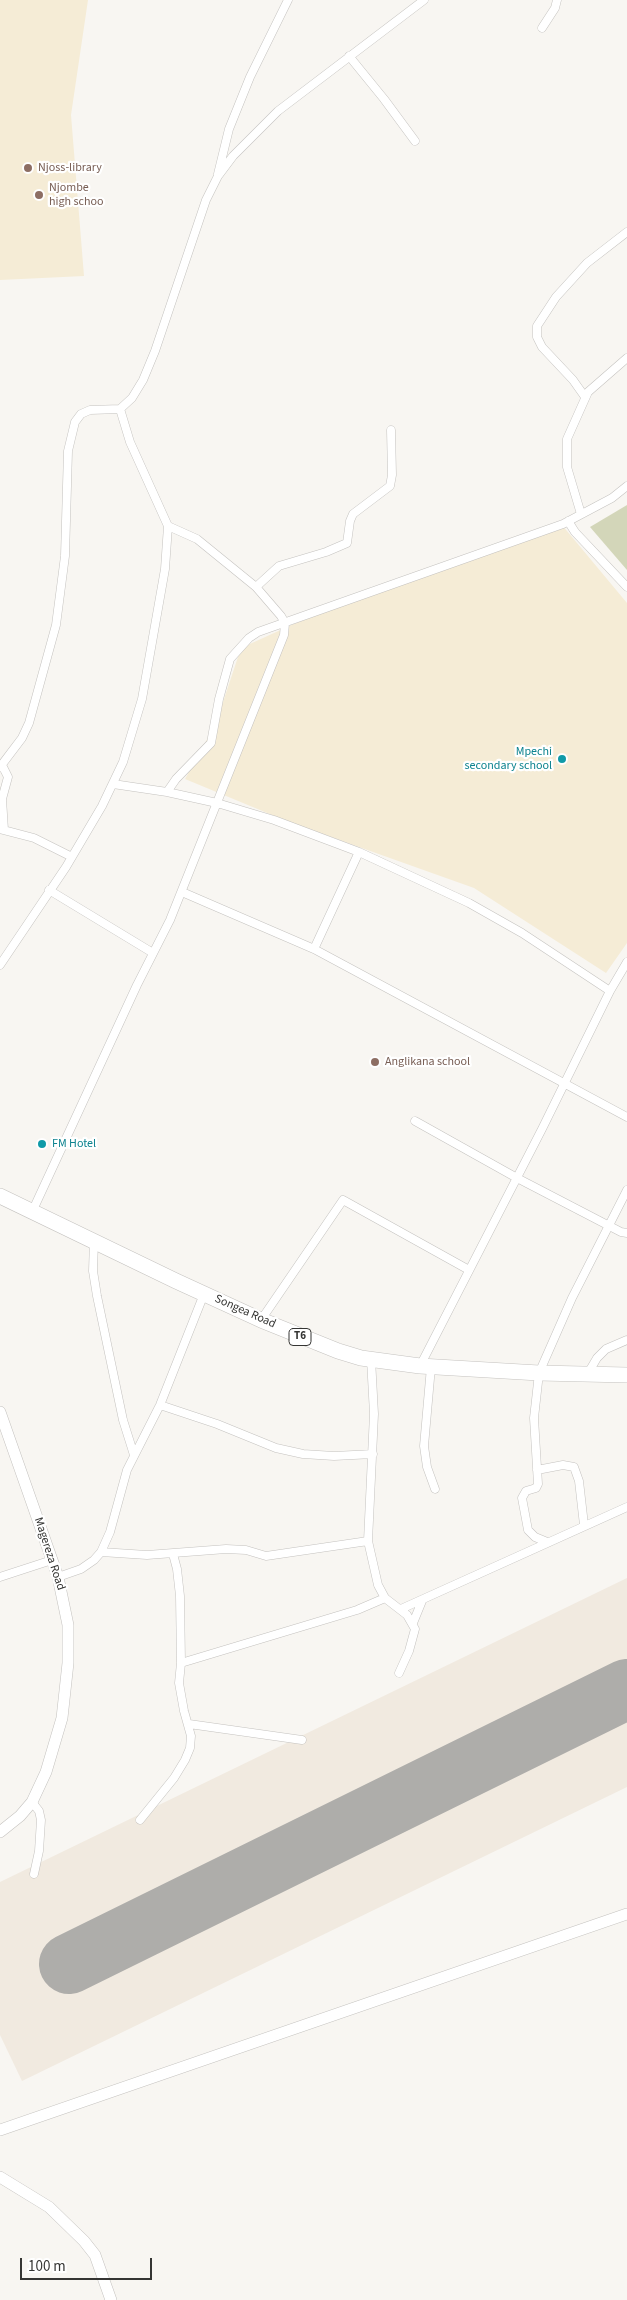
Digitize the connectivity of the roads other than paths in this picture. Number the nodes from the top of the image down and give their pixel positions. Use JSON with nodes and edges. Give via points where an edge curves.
{"nodes":[{"id":1,"x":288,"y":0,"type":"edge"},
{"id":2,"x":424,"y":0,"type":"edge"},
{"id":3,"x":557,"y":0,"type":"edge"},
{"id":4,"x":542,"y":28,"type":"dead end"},
{"id":5,"x":349,"y":56,"type":"junction"},
{"id":6,"x":415,"y":141,"type":"dead end"},
{"id":7,"x":218,"y":176,"type":"junction"},
{"id":8,"x":627,"y":232,"type":"edge"},
{"id":9,"x":627,"y":358,"type":"edge"},
{"id":10,"x":585,"y":397,"type":"junction"},
{"id":11,"x":120,"y":409,"type":"junction"},
{"id":12,"x":391,"y":430,"type":"dead end"},
{"id":13,"x":627,"y":486,"type":"edge"},
{"id":14,"x":581,"y":514,"type":"junction"},
{"id":15,"x":568,"y":521,"type":"junction"},
{"id":16,"x":168,"y":526,"type":"junction"},
{"id":17,"x":627,"y":587,"type":"edge"},
{"id":18,"x":256,"y":588,"type":"junction"},
{"id":19,"x":285,"y":623,"type":"junction"},
{"id":20,"x":1,"y":766,"type":"edge"},
{"id":21,"x":114,"y":784,"type":"junction"},
{"id":22,"x":166,"y":792,"type":"junction"},
{"id":23,"x":217,"y":803,"type":"junction"},
{"id":24,"x":2,"y":830,"type":"edge"},
{"id":25,"x":359,"y":852,"type":"junction"},
{"id":26,"x":72,"y":857,"type":"junction"},
{"id":27,"x":49,"y":890,"type":"junction"},
{"id":28,"x":182,"y":892,"type":"junction"},
{"id":29,"x":314,"y":949,"type":"junction"},
{"id":30,"x":153,"y":953,"type":"junction"},
{"id":31,"x":627,"y":962,"type":"edge"},
{"id":32,"x":0,"y":965,"type":"edge"},
{"id":33,"x":610,"y":991,"type":"junction"},
{"id":34,"x":565,"y":1083,"type":"junction"},
{"id":35,"x":627,"y":1117,"type":"edge"},
{"id":36,"x":416,"y":1121,"type":"dead end"},
{"id":37,"x":517,"y":1178,"type":"junction"},
{"id":38,"x":627,"y":1190,"type":"edge"},
{"id":39,"x":0,"y":1196,"type":"edge"},
{"id":40,"x":32,"y":1212,"type":"junction"},
{"id":41,"x":609,"y":1225,"type":"junction"},
{"id":42,"x":627,"y":1233,"type":"edge"},
{"id":43,"x":94,"y":1242,"type":"junction"},
{"id":44,"x":469,"y":1270,"type":"junction"},
{"id":45,"x":204,"y":1294,"type":"junction"},
{"id":46,"x":261,"y":1320,"type":"junction"},
{"id":47,"x":627,"y":1340,"type":"edge"},
{"id":48,"x":371,"y":1359,"type":"junction"},
{"id":49,"x":425,"y":1367,"type":"junction"},
{"id":50,"x":539,"y":1373,"type":"junction"},
{"id":51,"x":587,"y":1375,"type":"junction"},
{"id":52,"x":627,"y":1375,"type":"edge"},
{"id":53,"x":160,"y":1406,"type":"junction"},
{"id":54,"x":0,"y":1412,"type":"edge"},
{"id":55,"x":373,"y":1454,"type":"junction"},
{"id":56,"x":134,"y":1455,"type":"junction"},
{"id":57,"x":537,"y":1470,"type":"junction"},
{"id":58,"x":435,"y":1490,"type":"dead end"},
{"id":59,"x":627,"y":1507,"type":"edge"},
{"id":60,"x":584,"y":1526,"type":"junction"},
{"id":61,"x":368,"y":1541,"type":"junction"},
{"id":62,"x":547,"y":1542,"type":"junction"},
{"id":63,"x":101,"y":1552,"type":"junction"},
{"id":64,"x":173,"y":1554,"type":"junction"},
{"id":65,"x":52,"y":1560,"type":"junction"},
{"id":66,"x":0,"y":1577,"type":"edge"},
{"id":67,"x":58,"y":1577,"type":"junction"},
{"id":68,"x":385,"y":1598,"type":"junction"},
{"id":69,"x":422,"y":1601,"type":"junction"},
{"id":70,"x":401,"y":1610,"type":"junction"},
{"id":71,"x":413,"y":1623,"type":"junction"},
{"id":72,"x":181,"y":1662,"type":"junction"},
{"id":73,"x":399,"y":1673,"type":"dead end"},
{"id":74,"x":189,"y":1724,"type":"junction"},
{"id":75,"x":302,"y":1740,"type":"dead end"},
{"id":76,"x":32,"y":1802,"type":"junction"},
{"id":77,"x":140,"y":1820,"type":"dead end"},
{"id":78,"x":1,"y":1830,"type":"edge"},
{"id":79,"x":34,"y":1874,"type":"dead end"},
{"id":80,"x":627,"y":1914,"type":"edge"},
{"id":81,"x":0,"y":2130,"type":"edge"},
{"id":82,"x":0,"y":2177,"type":"edge"},
{"id":83,"x":111,"y":2300,"type":"edge"}],
"edges":[{"from":1,"to":7,"type":"street","via":[[229,128]]},
{"from":2,"to":5,"type":"street"},
{"from":3,"to":4,"type":"street"},
{"from":5,"to":6,"type":"street"},
{"from":5,"to":7,"type":"street","via":[[262,125]]},
{"from":7,"to":11,"type":"street","via":[[206,200],[149,369],[132,398]]},
{"from":8,"to":10,"type":"street","via":[[586,263],[556,297],[537,326],[542,347]]},
{"from":9,"to":10,"type":"street"},
{"from":10,"to":14,"type":"street","via":[[566,446],[567,467]]},
{"from":11,"to":16,"type":"street","via":[[130,442]]},
{"from":11,"to":20,"type":"street","via":[[90,410],[80,414],[75,422],[68,451],[65,556],[56,625],[29,723]]},
{"from":12,"to":18,"type":"street","via":[[390,486],[353,514],[347,543],[279,566]]},
{"from":13,"to":14,"type":"street"},
{"from":14,"to":15,"type":"street"},
{"from":15,"to":17,"type":"street"},
{"from":15,"to":19,"type":"street"},
{"from":16,"to":18,"type":"street","via":[[197,539]]},
{"from":16,"to":21,"type":"street","via":[[165,570],[142,699]]},
{"from":18,"to":19,"type":"street"},
{"from":19,"to":22,"type":"street","via":[[258,632],[234,652],[219,699],[211,744]]},
{"from":19,"to":23,"type":"street","via":[[281,647]]},
{"from":20,"to":24,"type":"street","via":[[8,778],[2,799]]},
{"from":21,"to":22,"type":"street"},
{"from":21,"to":26,"type":"street"},
{"from":22,"to":23,"type":"street"},
{"from":23,"to":25,"type":"street","via":[[274,820]]},
{"from":23,"to":28,"type":"street"},
{"from":24,"to":26,"type":"street","via":[[34,838]]},
{"from":25,"to":29,"type":"street"},
{"from":25,"to":33,"type":"street","via":[[469,902]]},
{"from":26,"to":27,"type":"street"},
{"from":27,"to":30,"type":"street"},
{"from":27,"to":32,"type":"street"},
{"from":28,"to":29,"type":"street"},
{"from":28,"to":30,"type":"street"},
{"from":29,"to":34,"type":"street"},
{"from":30,"to":40,"type":"street"},
{"from":31,"to":33,"type":"street"},
{"from":33,"to":34,"type":"street"},
{"from":34,"to":35,"type":"street"},
{"from":34,"to":37,"type":"street"},
{"from":36,"to":37,"type":"street"},
{"from":37,"to":41,"type":"street"},
{"from":37,"to":44,"type":"street"},
{"from":38,"to":41,"type":"street"},
{"from":39,"to":40,"type":"highway","name":"Songea Road","number":"T6"},
{"from":40,"to":43,"type":"highway","name":"Songea Road","number":"T6"},
{"from":41,"to":42,"type":"street"},
{"from":41,"to":50,"type":"street"},
{"from":43,"to":45,"type":"highway","name":"Songea Road","number":"T6"},
{"from":43,"to":56,"type":"street","via":[[93,1271],[97,1296],[123,1420]]},
{"from":44,"to":46,"type":"street","via":[[343,1200]]},
{"from":44,"to":49,"type":"street"},
{"from":45,"to":46,"type":"highway","name":"Songea Road","number":"T6"},
{"from":45,"to":53,"type":"street"},
{"from":46,"to":48,"type":"highway","name":"Songea Road","number":"T6","via":[[323,1346]]},
{"from":47,"to":51,"type":"street","via":[[606,1350]]},
{"from":48,"to":49,"type":"highway","name":"Songea Road","number":"T6"},
{"from":48,"to":55,"type":"street"},
{"from":49,"to":50,"type":"highway","name":"Songea Road","number":"T6"},
{"from":49,"to":58,"type":"street","via":[[424,1446]]},
{"from":50,"to":51,"type":"highway","name":"Songea Road","number":"T6"},
{"from":50,"to":57,"type":"street","via":[[535,1404]]},
{"from":51,"to":52,"type":"highway","name":"Songea Road","number":"T6"},
{"from":53,"to":55,"type":"street","via":[[276,1448],[334,1456]]},
{"from":53,"to":56,"type":"street"},
{"from":54,"to":65,"type":"street","name":"Magereza Road"},
{"from":55,"to":61,"type":"street"},
{"from":56,"to":63,"type":"street"},
{"from":57,"to":60,"type":"street","via":[[563,1465],[574,1467],[579,1481]]},
{"from":57,"to":62,"type":"street","via":[[538,1484],[523,1494],[523,1509],[530,1533]]},
{"from":59,"to":60,"type":"street"},
{"from":60,"to":62,"type":"street"},
{"from":61,"to":64,"type":"street","via":[[266,1556],[226,1549]]},
{"from":61,"to":68,"type":"street","via":[[372,1565]]},
{"from":62,"to":69,"type":"street"},
{"from":63,"to":64,"type":"street","via":[[147,1556]]},
{"from":63,"to":67,"type":"street","via":[[81,1570]]},
{"from":64,"to":72,"type":"street","via":[[179,1582]]},
{"from":65,"to":66,"type":"street"},
{"from":65,"to":67,"type":"street","name":"Magereza Road"},
{"from":67,"to":76,"type":"street","name":"Magereza Road","via":[[68,1625],[66,1692],[56,1744]]},
{"from":68,"to":70,"type":"street"},
{"from":68,"to":72,"type":"street","via":[[357,1610]]},
{"from":69,"to":70,"type":"street"},
{"from":69,"to":71,"type":"street"},
{"from":70,"to":71,"type":"street"},
{"from":71,"to":73,"type":"street","via":[[414,1638]]},
{"from":72,"to":74,"type":"street","via":[[180,1695]]},
{"from":74,"to":75,"type":"street"},
{"from":74,"to":77,"type":"street","via":[[191,1736],[185,1760]]},
{"from":76,"to":78,"type":"street","name":"Magereza Road"},
{"from":76,"to":79,"type":"street","via":[[41,1820]]},
{"from":80,"to":81,"type":"street"},
{"from":82,"to":83,"type":"street","via":[[49,2207],[84,2241],[95,2255]]}]}
